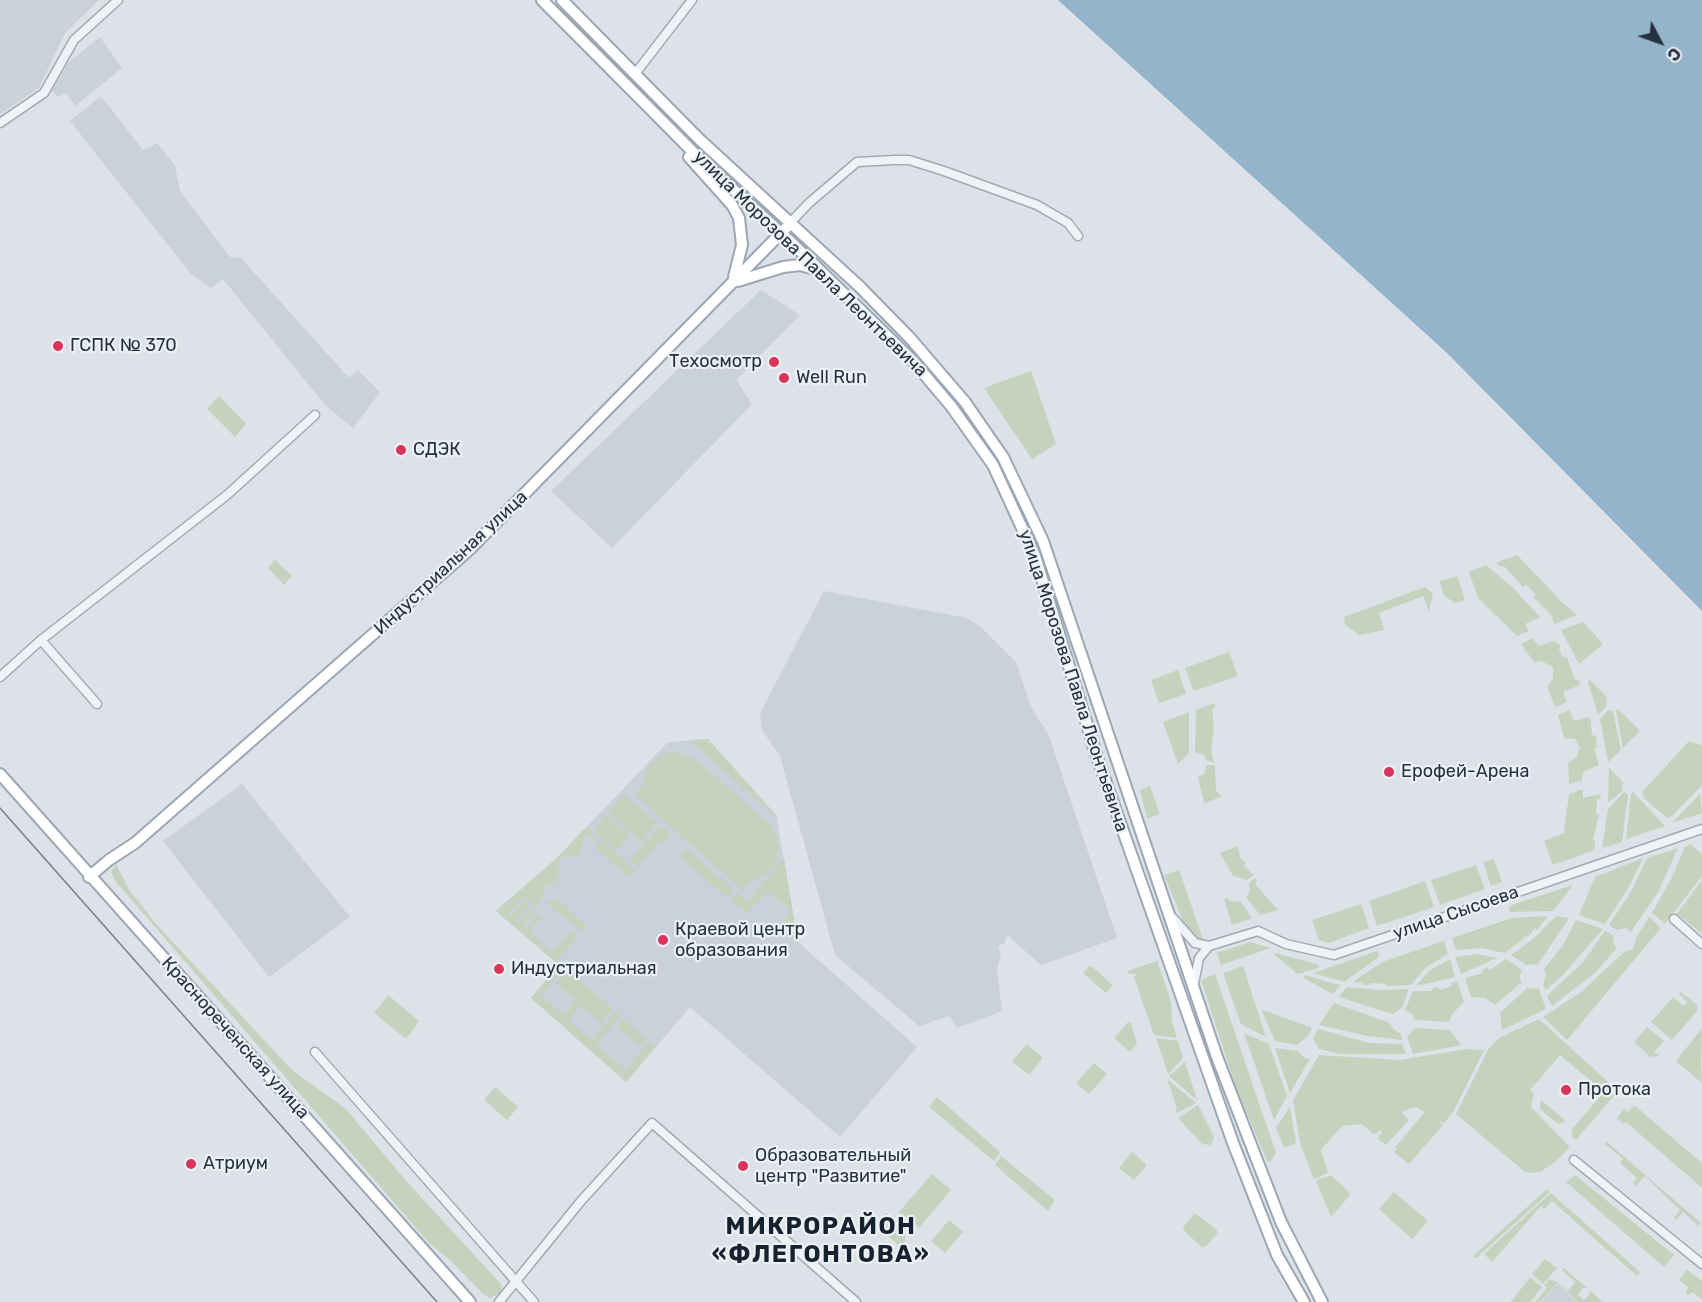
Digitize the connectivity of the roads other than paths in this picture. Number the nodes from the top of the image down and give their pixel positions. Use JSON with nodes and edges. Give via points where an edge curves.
{"nodes":[{"id":1,"x":118,"y":0,"type":"edge"},
{"id":2,"x":542,"y":0,"type":"edge"},
{"id":3,"x":562,"y":0,"type":"edge"},
{"id":4,"x":692,"y":0,"type":"edge"},
{"id":5,"x":635,"y":74,"type":"junction"},
{"id":6,"x":0,"y":123,"type":"edge"},
{"id":7,"x":668,"y":127,"type":"junction"},
{"id":8,"x":790,"y":223,"type":"junction"},
{"id":9,"x":781,"y":233,"type":"junction"},
{"id":10,"x":1078,"y":236,"type":"dead end"},
{"id":11,"x":732,"y":283,"type":"junction"},
{"id":12,"x":844,"y":294,"type":"junction"},
{"id":13,"x":315,"y":415,"type":"dead end"},
{"id":14,"x":41,"y":640,"type":"junction"},
{"id":15,"x":0,"y":677,"type":"edge"},
{"id":16,"x":97,"y":704,"type":"dead end"},
{"id":17,"x":0,"y":774,"type":"edge"},
{"id":18,"x":1702,"y":830,"type":"edge"},
{"id":19,"x":89,"y":877,"type":"junction"},
{"id":20,"x":1168,"y":912,"type":"junction"},
{"id":21,"x":1674,"y":919,"type":"dead end"},
{"id":22,"x":1702,"y":944,"type":"edge"},
{"id":23,"x":1209,"y":946,"type":"junction"},
{"id":24,"x":1193,"y":991,"type":"junction"},
{"id":25,"x":315,"y":1052,"type":"dead end"},
{"id":26,"x":1574,"y":1160,"type":"dead end"},
{"id":27,"x":1702,"y":1264,"type":"edge"},
{"id":28,"x":1284,"y":1268,"type":"junction"},
{"id":29,"x":516,"y":1281,"type":"junction"},
{"id":30,"x":470,"y":1302,"type":"edge"},
{"id":31,"x":499,"y":1302,"type":"edge"},
{"id":32,"x":534,"y":1302,"type":"edge"},
{"id":33,"x":856,"y":1302,"type":"edge"},
{"id":34,"x":1297,"y":1302,"type":"edge"},
{"id":35,"x":1304,"y":1302,"type":"edge"},
{"id":36,"x":1322,"y":1302,"type":"edge"}],
"edges":[{"from":1,"to":6,"type":"street","via":[[74,40],[44,93]]},
{"from":2,"to":7,"type":"main road","name":"улица Морозова Павла Леонтьевича"},
{"from":3,"to":5,"type":"main road","name":"улица Морозова Павла Леонтьевича"},
{"from":4,"to":5,"type":"street"},
{"from":5,"to":8,"type":"main road","name":"улица Морозова Павла Леонтьевича"},
{"from":7,"to":9,"type":"main road","name":"улица Морозова Павла Леонтьевича"},
{"from":7,"to":11,"type":"main road","via":[[739,218],[742,245]]},
{"from":8,"to":9,"type":"main road","name":"Индустриальная улица"},
{"from":8,"to":10,"type":"street","via":[[857,162],[909,160],[1037,205],[1068,223]]},
{"from":8,"to":20,"type":"main road","name":"улица Морозова Павла Леонтьевича","via":[[931,360],[1003,457],[1043,541]]},
{"from":9,"to":11,"type":"main road","name":"Индустриальная улица"},
{"from":9,"to":12,"type":"main road","name":"улица Морозова Павла Леонтьевича"},
{"from":11,"to":12,"type":"main road","via":[[768,270],[800,265],[820,271]]},
{"from":11,"to":19,"type":"main road","name":"Индустриальная улица","via":[[470,549],[135,843]]},
{"from":12,"to":28,"type":"main road","name":"улица Морозова Павла Леонтьевича","via":[[913,361],[951,406],[993,465],[1010,498],[1035,556],[1097,757],[1191,1026]]},
{"from":13,"to":14,"type":"street","via":[[227,495]]},
{"from":14,"to":15,"type":"street"},
{"from":14,"to":16,"type":"street"},
{"from":17,"to":19,"type":"main road","name":"Краснореченская улица"},
{"from":18,"to":23,"type":"street","name":"улица Сысоева","via":[[1334,955],[1286,944],[1258,931]]},
{"from":19,"to":30,"type":"main road","name":"Краснореченская улица"},
{"from":20,"to":23,"type":"street","via":[[1195,943]]},
{"from":20,"to":24,"type":"main road","name":"улица Морозова Павла Леонтьевича"},
{"from":21,"to":22,"type":"street"},
{"from":23,"to":24,"type":"street","via":[[1199,958]]},
{"from":24,"to":36,"type":"main road","name":"улица Морозова Павла Леонтьевича","via":[[1281,1222]]},
{"from":25,"to":29,"type":"street"},
{"from":26,"to":27,"type":"street"},
{"from":28,"to":34,"type":"street"},
{"from":28,"to":35,"type":"main road","name":"улица Морозова Павла Леонтьевича"},
{"from":29,"to":31,"type":"street"},
{"from":29,"to":32,"type":"street"},
{"from":29,"to":33,"type":"street","via":[[652,1123]]}]}
